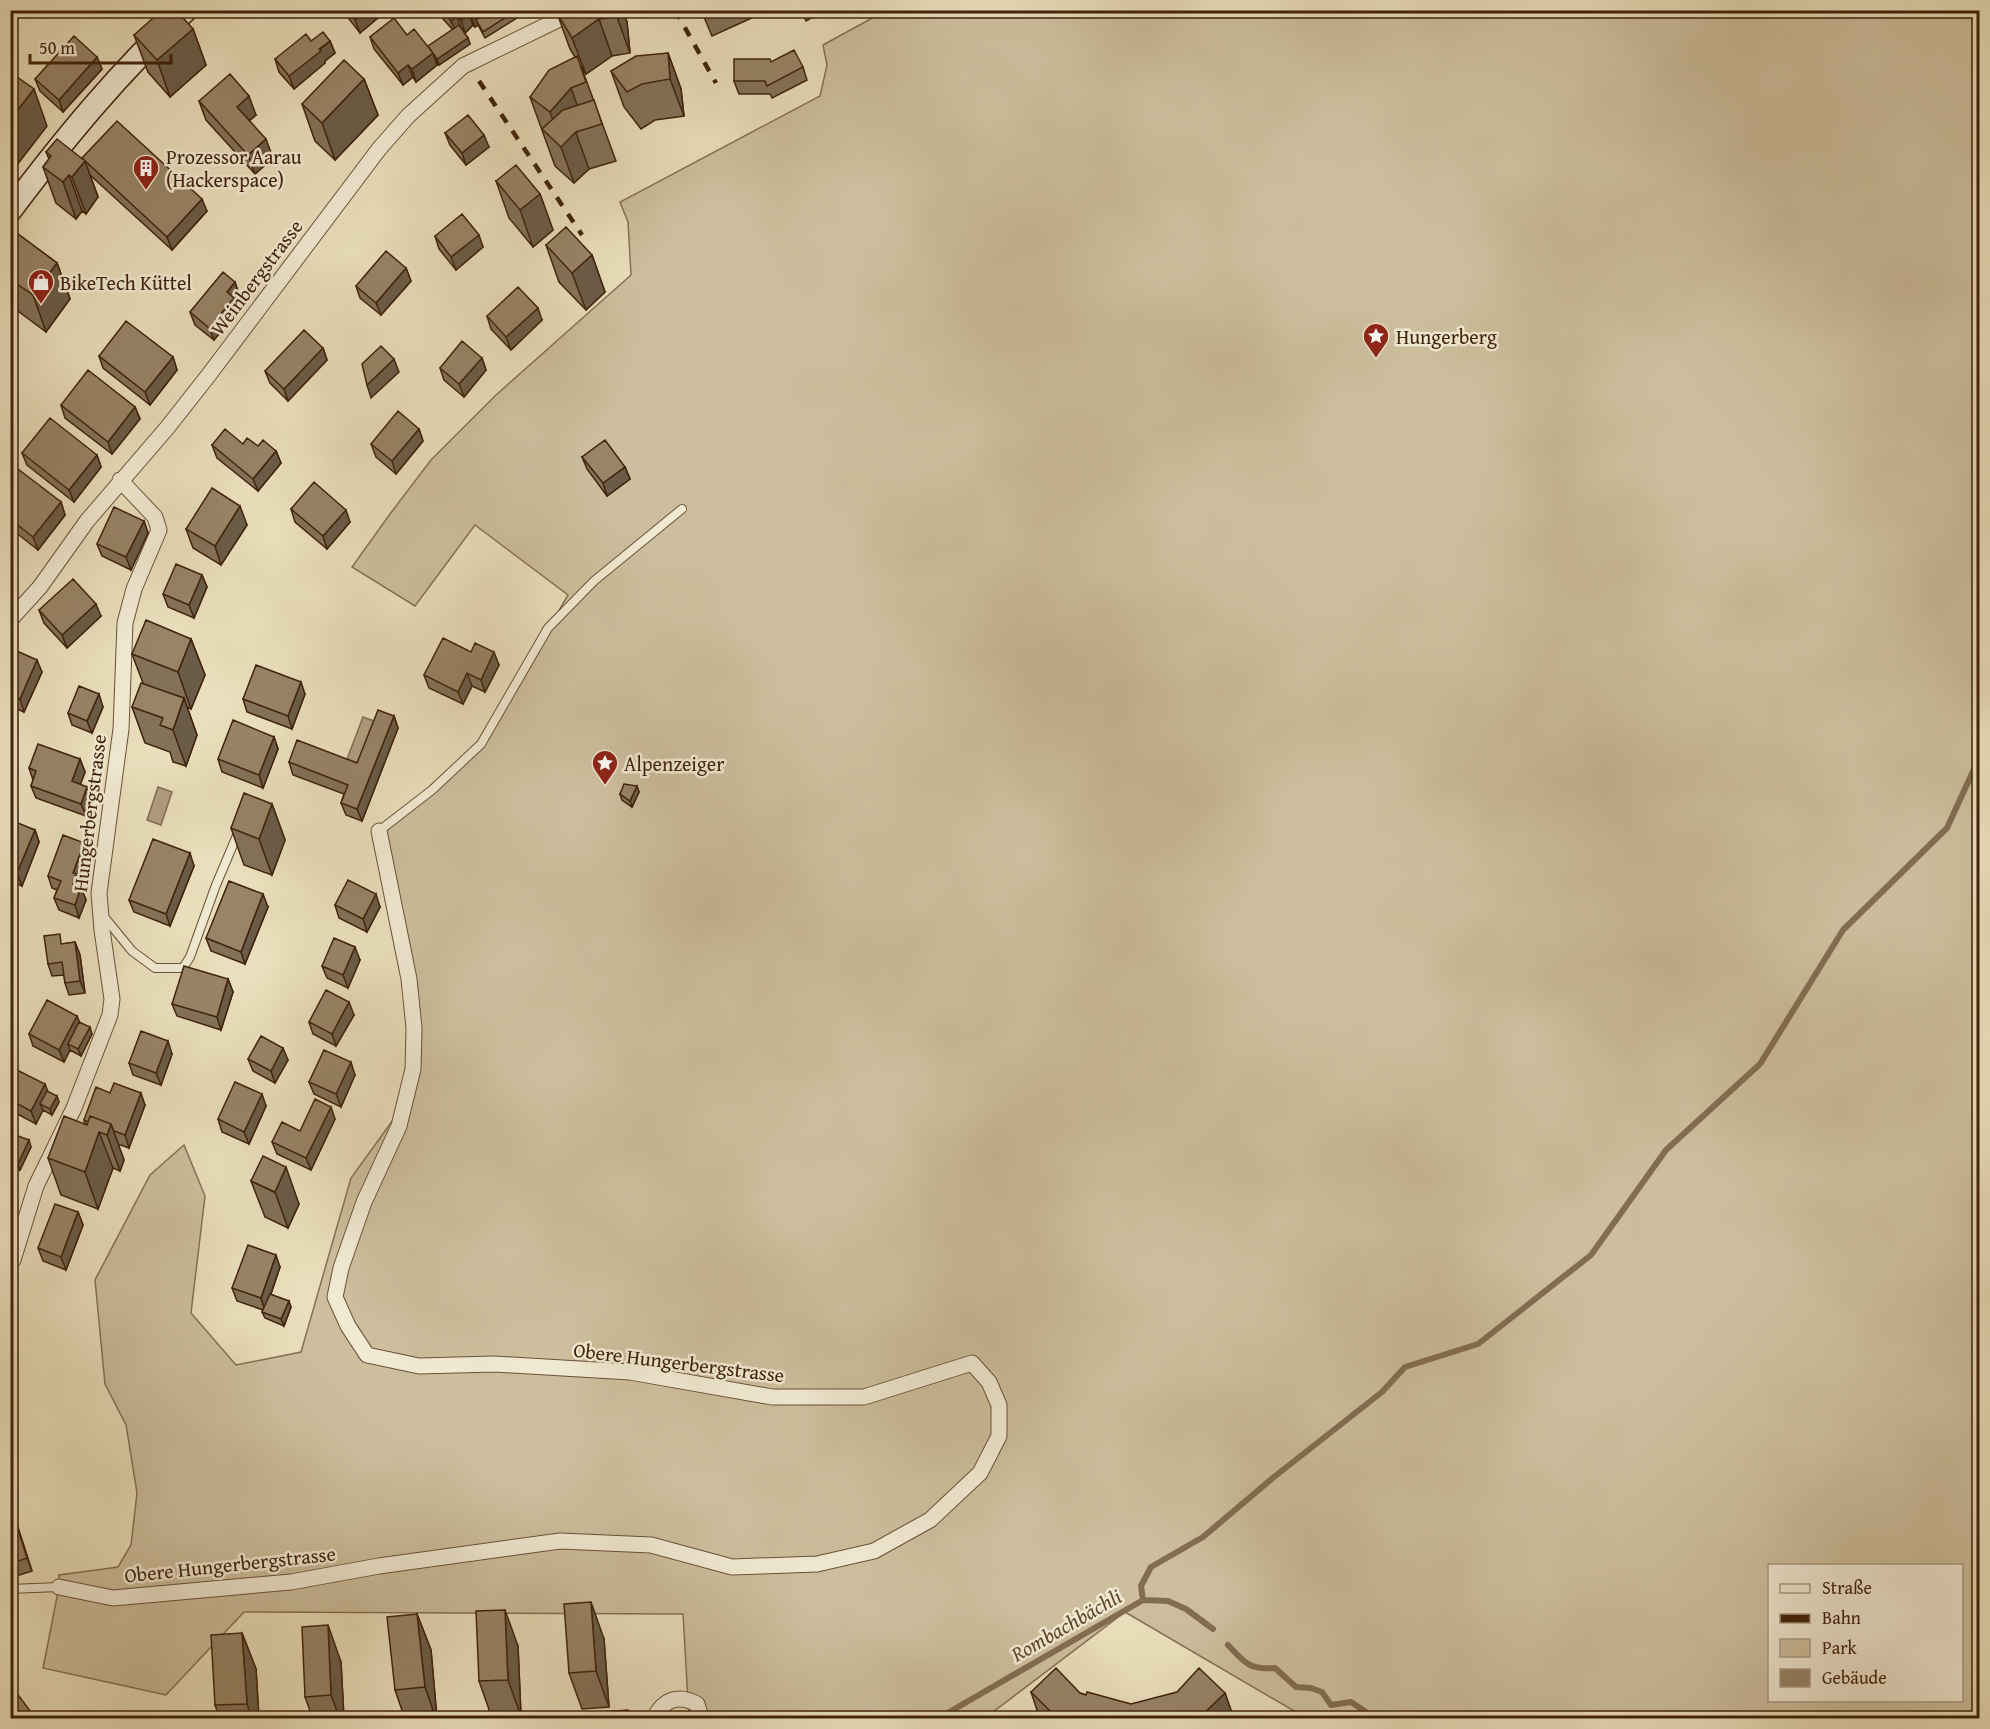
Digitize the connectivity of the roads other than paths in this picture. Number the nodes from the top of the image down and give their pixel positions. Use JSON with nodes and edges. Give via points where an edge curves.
{"nodes":[{"id":1,"x":186,"y":10,"type":"edge"},
{"id":2,"x":578,"y":10,"type":"edge"},
{"id":3,"x":10,"y":211,"type":"edge"},
{"id":4,"x":120,"y":480,"type":"junction"},
{"id":5,"x":682,"y":509,"type":"dead end"},
{"id":6,"x":10,"y":620,"type":"edge"},
{"id":7,"x":240,"y":826,"type":"edge"},
{"id":8,"x":379,"y":831,"type":"joint"},
{"id":9,"x":100,"y":912,"type":"junction"},
{"id":10,"x":13,"y":1260,"type":"dead end"},
{"id":11,"x":59,"y":1587,"type":"joint"},
{"id":12,"x":10,"y":1589,"type":"edge"},
{"id":13,"x":654,"y":1719,"type":"edge"},
{"id":14,"x":701,"y":1719,"type":"edge"}],
"edges":[{"from":1,"to":3,"type":"main road","via":[[96,103]]},
{"from":2,"to":4,"type":"street","name":"Weinbergstrasse","via":[[463,66],[408,116],[187,402]]},
{"from":4,"to":6,"type":"street","name":"Weinbergstrasse","via":[[40,587]]},
{"from":4,"to":9,"type":"street","name":"Hungerbergstrasse","via":[[155,517],[159,530],[134,589],[125,623],[121,729],[99,893]]},
{"from":5,"to":8,"type":"lane","name":"Obere Hungerbergstrasse","via":[[594,581],[548,628],[481,744],[432,790]]},
{"from":7,"to":9,"type":"lane","via":[[183,968],[154,968],[132,951]]},
{"from":8,"to":11,"type":"street","name":"Obere Hungerbergstrasse","via":[[409,979],[414,1028],[413,1069],[401,1118],[364,1202],[335,1297],[367,1355],[419,1366],[494,1364],[630,1372],[772,1397],[864,1397],[972,1363],[989,1382],[999,1405],[999,1436],[980,1473],[930,1520],[874,1551],[817,1564],[732,1567],[651,1545],[560,1541],[291,1582],[112,1598]]},
{"from":9,"to":10,"type":"street","name":"Hungerbergstrasse","via":[[112,999],[110,1015],[74,1108],[36,1186]]},
{"from":11,"to":12,"type":"lane"},
{"from":13,"to":14,"type":"street","via":[[675,1698],[697,1704]]}]}
